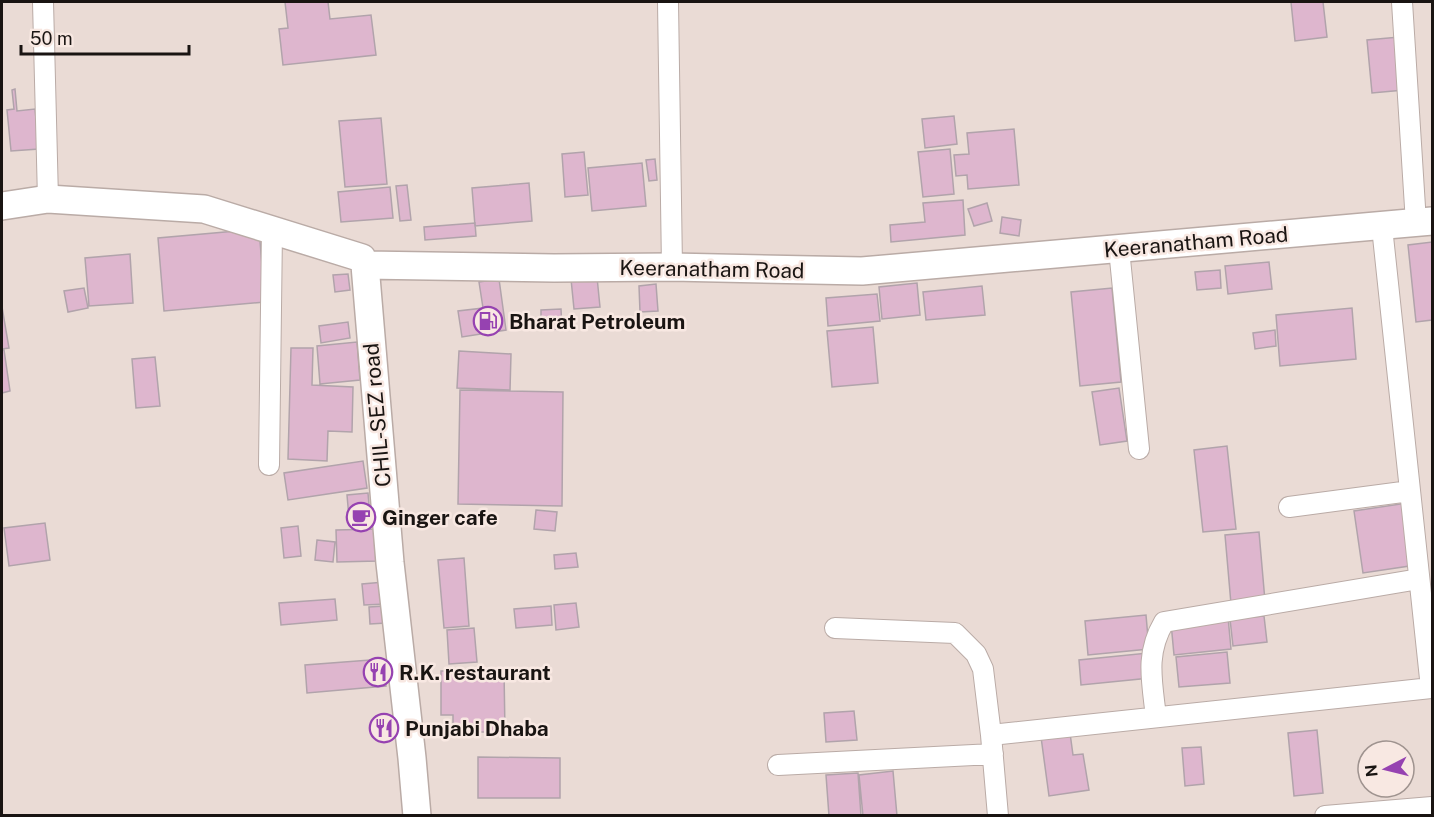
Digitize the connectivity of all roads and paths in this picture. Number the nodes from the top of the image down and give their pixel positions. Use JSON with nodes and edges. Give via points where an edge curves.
{"nodes":[{"id":1,"x":43,"y":2,"type":"edge"},
{"id":2,"x":668,"y":2,"type":"edge"},
{"id":3,"x":1402,"y":2,"type":"edge"},
{"id":4,"x":48,"y":199,"type":"junction"},
{"id":5,"x":2,"y":206,"type":"edge"},
{"id":6,"x":1424,"y":222,"type":"edge"},
{"id":7,"x":1382,"y":226,"type":"junction"},
{"id":8,"x":272,"y":230,"type":"junction"},
{"id":9,"x":1119,"y":249,"type":"junction"},
{"id":10,"x":365,"y":265,"type":"junction"},
{"id":11,"x":672,"y":267,"type":"junction"},
{"id":12,"x":1140,"y":449,"type":"dead end"},
{"id":13,"x":269,"y":465,"type":"dead end"},
{"id":14,"x":1410,"y":491,"type":"junction"},
{"id":15,"x":1289,"y":507,"type":"dead end"},
{"id":16,"x":1419,"y":579,"type":"junction"},
{"id":17,"x":835,"y":628,"type":"dead end"},
{"id":18,"x":1156,"y":717,"type":"junction"},
{"id":19,"x":992,"y":744,"type":"junction"},
{"id":20,"x":778,"y":765,"type":"dead end"},
{"id":21,"x":1432,"y":807,"type":"edge"},
{"id":22,"x":417,"y":816,"type":"edge"},
{"id":23,"x":998,"y":816,"type":"edge"},
{"id":24,"x":1325,"y":816,"type":"edge"}],
"edges":[{"from":1,"to":4,"type":"street"},
{"from":2,"to":11,"type":"street"},
{"from":3,"to":6,"type":"street"},
{"from":4,"to":5,"type":"street","name":"Keeranatham Road"},
{"from":4,"to":8,"type":"street","name":"Keeranatham Road","via":[[204,209]]},
{"from":6,"to":7,"type":"street","name":"Keeranatham Road"},
{"from":7,"to":9,"type":"street","name":"Keeranatham Road"},
{"from":7,"to":14,"type":"street"},
{"from":8,"to":10,"type":"street","name":"Keeranatham Road","via":[[362,258]]},
{"from":8,"to":13,"type":"street"},
{"from":9,"to":11,"type":"street","name":"Keeranatham Road","via":[[862,271]]},
{"from":9,"to":12,"type":"street"},
{"from":10,"to":11,"type":"street","name":"Keeranatham Road"},
{"from":10,"to":22,"type":"street","name":"CHIL-SEZ road","via":[[390,563]]},
{"from":14,"to":15,"type":"street"},
{"from":14,"to":16,"type":"street"},
{"from":16,"to":18,"type":"street","via":[[1164,622],[1151,653]]},
{"from":16,"to":18,"type":"street","via":[[1431,688]]},
{"from":17,"to":19,"type":"street","via":[[955,633],[976,654],[983,669]]},
{"from":18,"to":19,"type":"street"},
{"from":19,"to":20,"type":"street"},
{"from":19,"to":23,"type":"street"},
{"from":21,"to":24,"type":"street"}]}
